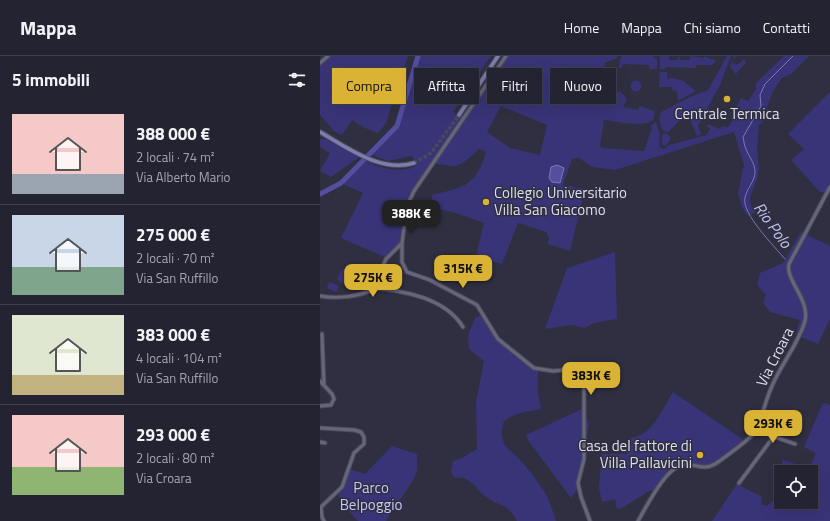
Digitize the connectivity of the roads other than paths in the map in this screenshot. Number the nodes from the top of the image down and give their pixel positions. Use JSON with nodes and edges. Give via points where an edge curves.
{"nodes":[{"id":1,"x":328,"y":56,"type":"edge"},
{"id":2,"x":498,"y":56,"type":"edge"},
{"id":3,"x":506,"y":56,"type":"edge"},
{"id":4,"x":320,"y":63,"type":"edge"},
{"id":5,"x":459,"y":115,"type":"tunnel mouth"},
{"id":6,"x":320,"y":132,"type":"edge"},
{"id":7,"x":320,"y":136,"type":"edge"},
{"id":8,"x":329,"y":137,"type":"junction"},
{"id":9,"x":414,"y":163,"type":"tunnel mouth"},
{"id":10,"x":830,"y":187,"type":"edge"},
{"id":11,"x":402,"y":243,"type":"junction"},
{"id":12,"x":374,"y":288,"type":"junction"},
{"id":13,"x":320,"y":296,"type":"edge"},
{"id":14,"x":463,"y":327,"type":"dead end"},
{"id":15,"x":322,"y":334,"type":"dead end"},
{"id":16,"x":320,"y":382,"type":"edge"},
{"id":17,"x":324,"y":385,"type":"junction"},
{"id":18,"x":320,"y":406,"type":"edge"},
{"id":19,"x":320,"y":428,"type":"edge"},
{"id":20,"x":755,"y":430,"type":"junction"},
{"id":21,"x":774,"y":436,"type":"junction"},
{"id":22,"x":320,"y":442,"type":"edge"},
{"id":23,"x":325,"y":443,"type":"dead end"},
{"id":24,"x":795,"y":444,"type":"dead end"},
{"id":25,"x":739,"y":483,"type":"dead end"},
{"id":26,"x":321,"y":507,"type":"edge"},
{"id":27,"x":324,"y":521,"type":"edge"},
{"id":28,"x":590,"y":521,"type":"edge"},
{"id":29,"x":638,"y":521,"type":"edge"}],
"edges":[{"from":1,"to":4,"type":"street"},
{"from":2,"to":5,"type":"main road"},
{"from":3,"to":11,"type":"street","via":[[414,191],[407,206]]},
{"from":6,"to":8,"type":"main road"},
{"from":7,"to":8,"type":"main road"},
{"from":8,"to":9,"type":"main road","via":[[386,165],[405,166]]},
{"from":10,"to":20,"type":"street","name":"Via Croara","via":[[789,264],[789,273],[803,301],[805,319],[802,331],[772,385]]},
{"from":11,"to":12,"type":"street","via":[[386,258]]},
{"from":11,"to":28,"type":"street","via":[[402,262],[407,272],[430,280],[477,305],[498,339],[534,368],[576,369],[582,374],[584,459],[578,483]]},
{"from":12,"to":13,"type":"street","via":[[366,292],[332,298]]},
{"from":12,"to":14,"type":"street","via":[[425,299],[452,313]]},
{"from":15,"to":17,"type":"street"},
{"from":16,"to":17,"type":"street"},
{"from":17,"to":18,"type":"street","via":[[334,399],[331,405]]},
{"from":19,"to":26,"type":"street","via":[[354,430],[361,432],[364,437],[364,444],[354,453],[342,487]]},
{"from":20,"to":21,"type":"street"},
{"from":20,"to":29,"type":"street","name":"Via Croara","via":[[745,442],[715,464],[700,468],[688,464],[680,465],[671,471]]},
{"from":21,"to":24,"type":"street"},
{"from":21,"to":25,"type":"street"},
{"from":22,"to":23,"type":"street"},
{"from":26,"to":27,"type":"street"}]}
